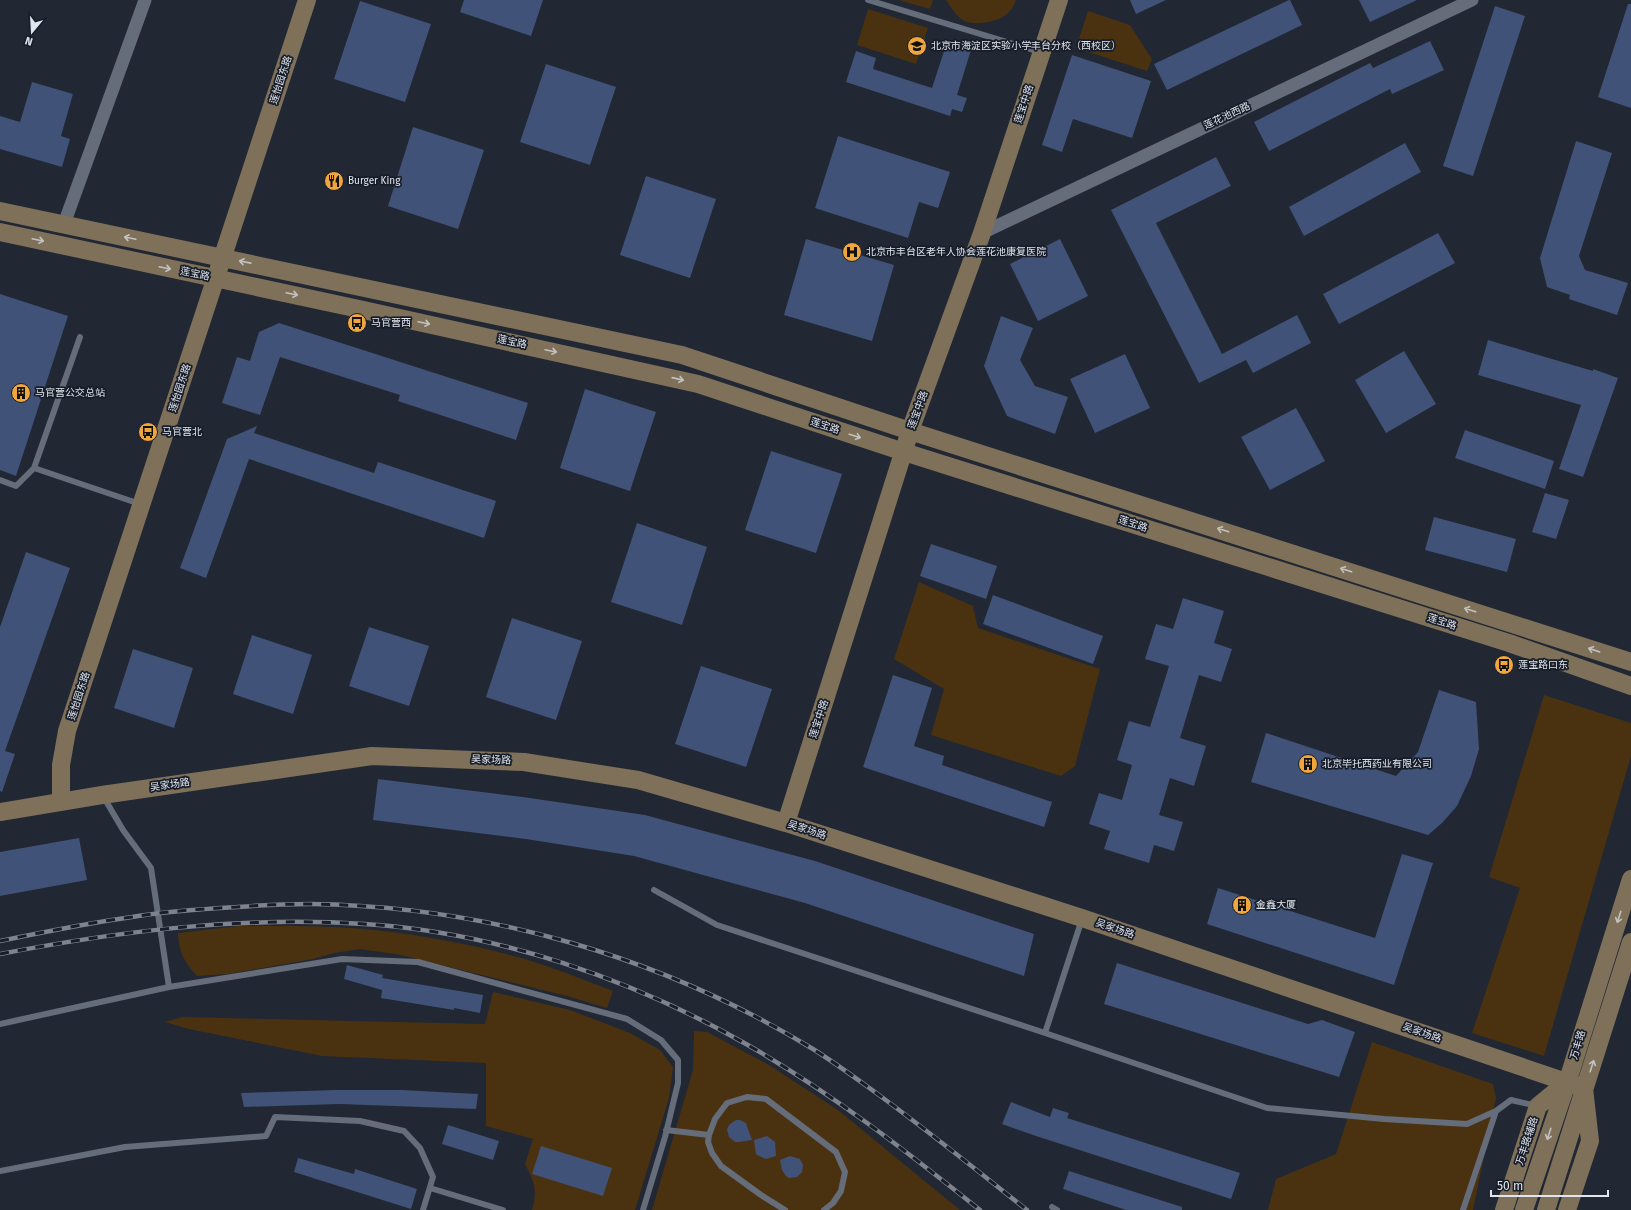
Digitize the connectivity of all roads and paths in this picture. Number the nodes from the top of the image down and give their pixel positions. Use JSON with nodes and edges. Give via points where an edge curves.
{"nodes":[{"id":1,"x":145,"y":0,"type":"edge"},
{"id":2,"x":307,"y":0,"type":"edge"},
{"id":3,"x":868,"y":0,"type":"edge"},
{"id":4,"x":1059,"y":0,"type":"edge"},
{"id":5,"x":1472,"y":0,"type":"edge"},
{"id":6,"x":1041,"y":52,"type":"junction"},
{"id":7,"x":0,"y":211,"type":"edge"},
{"id":8,"x":64,"y":224,"type":"junction"},
{"id":9,"x":0,"y":232,"type":"edge"},
{"id":10,"x":982,"y":233,"type":"junction"},
{"id":11,"x":223,"y":258,"type":"junction"},
{"id":12,"x":216,"y":278,"type":"junction"},
{"id":13,"x":80,"y":337,"type":"dead end"},
{"id":14,"x":910,"y":431,"type":"junction"},
{"id":15,"x":904,"y":452,"type":"junction"},
{"id":16,"x":34,"y":468,"type":"junction"},
{"id":17,"x":0,"y":480,"type":"edge"},
{"id":18,"x":141,"y":504,"type":"junction"},
{"id":19,"x":1631,"y":662,"type":"edge"},
{"id":20,"x":1631,"y":686,"type":"edge"},
{"id":21,"x":102,"y":795,"type":"junction"},
{"id":22,"x":61,"y":802,"type":"junction"},
{"id":23,"x":0,"y":812,"type":"edge"},
{"id":24,"x":786,"y":823,"type":"junction"},
{"id":25,"x":1631,"y":880,"type":"edge"},
{"id":26,"x":654,"y":890,"type":"dead end"},
{"id":27,"x":1082,"y":918,"type":"junction"},
{"id":28,"x":1631,"y":942,"type":"edge"},
{"id":29,"x":169,"y":987,"type":"junction"},
{"id":30,"x":0,"y":1024,"type":"edge"},
{"id":31,"x":1045,"y":1033,"type":"junction"},
{"id":32,"x":1567,"y":1083,"type":"junction"},
{"id":33,"x":1584,"y":1088,"type":"junction"},
{"id":34,"x":1548,"y":1108,"type":"junction"},
{"id":35,"x":1496,"y":1112,"type":"junction"},
{"id":36,"x":666,"y":1130,"type":"junction"},
{"id":37,"x":709,"y":1135,"type":"junction"},
{"id":38,"x":0,"y":1171,"type":"edge"},
{"id":39,"x":430,"y":1188,"type":"junction"},
{"id":40,"x":423,"y":1210,"type":"edge"},
{"id":41,"x":503,"y":1210,"type":"edge"},
{"id":42,"x":643,"y":1210,"type":"edge"},
{"id":43,"x":785,"y":1210,"type":"edge"},
{"id":44,"x":824,"y":1210,"type":"edge"},
{"id":45,"x":1463,"y":1210,"type":"edge"},
{"id":46,"x":1504,"y":1210,"type":"edge"},
{"id":47,"x":1524,"y":1210,"type":"edge"},
{"id":48,"x":1546,"y":1210,"type":"edge"},
{"id":49,"x":1567,"y":1210,"type":"edge"}],
"edges":[{"from":1,"to":8,"type":"street"},
{"from":2,"to":11,"type":"main road","name":"莲怡园东路"},
{"from":3,"to":6,"type":"lane"},
{"from":4,"to":6,"type":"main road","name":"莲宝中路"},
{"from":5,"to":10,"type":"street","name":"莲花池西路"},
{"from":6,"to":10,"type":"main road","name":"莲宝中路"},
{"from":7,"to":8,"type":"main road","name":"莲宝路"},
{"from":11,"to":8,"type":"main road","name":"莲宝路","one_way":true},
{"from":9,"to":12,"type":"main road","name":"莲宝路","one_way":true},
{"from":10,"to":14,"type":"main road","name":"莲宝中路"},
{"from":11,"to":12,"type":"main road","name":"莲怡园东路"},
{"from":14,"to":11,"type":"main road","name":"莲宝路","one_way":true,"via":[[682,355]]},
{"from":12,"to":15,"type":"main road","name":"莲宝路","one_way":true,"via":[[698,384]]},
{"from":12,"to":18,"type":"main road","name":"莲怡园东路"},
{"from":13,"to":16,"type":"lane"},
{"from":14,"to":15,"type":"main road","name":"莲宝中路"},
{"from":19,"to":14,"type":"main road","name":"莲宝路","one_way":true},
{"from":15,"to":20,"type":"main road","name":"莲宝路","via":[[1509,643]]},
{"from":15,"to":24,"type":"main road","name":"莲宝中路"},
{"from":16,"to":17,"type":"lane","via":[[16,486]]},
{"from":16,"to":18,"type":"lane"},
{"from":18,"to":22,"type":"main road","name":"莲怡园东路","via":[[67,731],[61,765]]},
{"from":21,"to":22,"type":"main road","name":"吴家场路"},
{"from":21,"to":24,"type":"main road","name":"吴家场路","via":[[372,756],[516,761],[638,780]]},
{"from":21,"to":29,"type":"lane","via":[[123,830],[151,868]]},
{"from":22,"to":23,"type":"main road","name":"吴家场路"},
{"from":24,"to":27,"type":"main road","name":"吴家场路"},
{"from":25,"to":32,"type":"main road","name":"万丰路","one_way":true},
{"from":26,"to":31,"type":"lane","via":[[717,925]]},
{"from":27,"to":31,"type":"lane"},
{"from":27,"to":32,"type":"main road","name":"吴家场路"},
{"from":33,"to":28,"type":"main road","name":"万丰路","one_way":true},
{"from":29,"to":30,"type":"lane"},
{"from":29,"to":36,"type":"lane","via":[[342,959],[418,962],[627,1019],[661,1040],[678,1060],[678,1083]]},
{"from":31,"to":35,"type":"lane","via":[[1267,1108],[1467,1124]]},
{"from":32,"to":33,"type":"main road","name":"吴家场路"},
{"from":32,"to":34,"type":"main road","name":"万丰路"},
{"from":33,"to":48,"type":"main road","name":"万丰路"},
{"from":33,"to":49,"type":"main road","via":[[1590,1141]]},
{"from":34,"to":35,"type":"lane","via":[[1511,1100]]},
{"from":34,"to":46,"type":"main road","name":"万丰路辅路"},
{"from":34,"to":47,"type":"main road","name":"万丰路","one_way":true},
{"from":35,"to":45,"type":"lane"},
{"from":36,"to":37,"type":"lane"},
{"from":36,"to":42,"type":"lane"},
{"from":37,"to":43,"type":"lane","via":[[708,1142],[712,1153],[721,1166]]},
{"from":37,"to":44,"type":"lane","via":[[715,1118],[727,1103],[747,1097],[766,1099],[836,1152],[845,1172],[841,1190],[833,1203]]},
{"from":38,"to":39,"type":"lane","via":[[125,1147],[266,1136],[275,1117],[360,1121],[404,1131],[420,1148],[433,1177]]},
{"from":39,"to":40,"type":"lane"},
{"from":39,"to":41,"type":"lane"}]}
